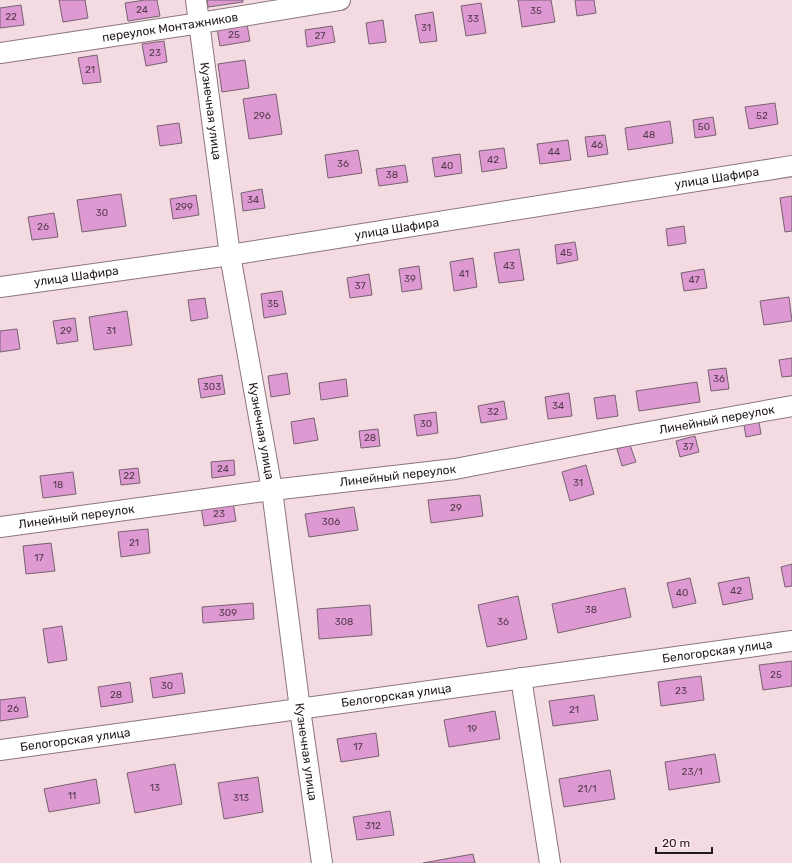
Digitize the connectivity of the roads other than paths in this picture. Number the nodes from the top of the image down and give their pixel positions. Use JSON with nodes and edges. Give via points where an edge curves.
{"nodes":[{"id":1,"x":196,"y":0,"type":"edge"},
{"id":2,"x":340,"y":0,"type":"edge"},
{"id":3,"x":200,"y":23,"type":"junction"},
{"id":4,"x":0,"y":53,"type":"edge"},
{"id":5,"x":792,"y":166,"type":"edge"},
{"id":6,"x":230,"y":255,"type":"junction"},
{"id":7,"x":0,"y":287,"type":"edge"},
{"id":8,"x":792,"y":406,"type":"edge"},
{"id":9,"x":272,"y":490,"type":"junction"},
{"id":10,"x":0,"y":527,"type":"edge"},
{"id":11,"x":792,"y":641,"type":"edge"},
{"id":12,"x":521,"y":678,"type":"junction"},
{"id":13,"x":300,"y":709,"type":"junction"},
{"id":14,"x":0,"y":750,"type":"edge"},
{"id":15,"x":322,"y":863,"type":"edge"},
{"id":16,"x":550,"y":863,"type":"edge"}],
"edges":[{"from":1,"to":3,"type":"street","name":"Кузнечная улица"},
{"from":2,"to":3,"type":"street","name":"переулок Монтажников"},
{"from":3,"to":4,"type":"street","name":"переулок Монтажников"},
{"from":3,"to":6,"type":"street","name":"Кузнечная улица"},
{"from":5,"to":6,"type":"street","name":"улица Шафира"},
{"from":6,"to":7,"type":"street","name":"улица Шафира"},
{"from":6,"to":9,"type":"street","name":"Кузнечная улица"},
{"from":8,"to":9,"type":"street","name":"Линейный переулок","via":[[455,469]]},
{"from":9,"to":10,"type":"street","name":"Линейный переулок"},
{"from":9,"to":13,"type":"street","name":"Кузнечная улица"},
{"from":11,"to":12,"type":"street","name":"Белогорская улица"},
{"from":12,"to":13,"type":"street","name":"Белогорская улица"},
{"from":12,"to":16,"type":"street"},
{"from":13,"to":14,"type":"street","name":"Белогорская улица"},
{"from":13,"to":15,"type":"street","name":"Кузнечная улица"}]}
